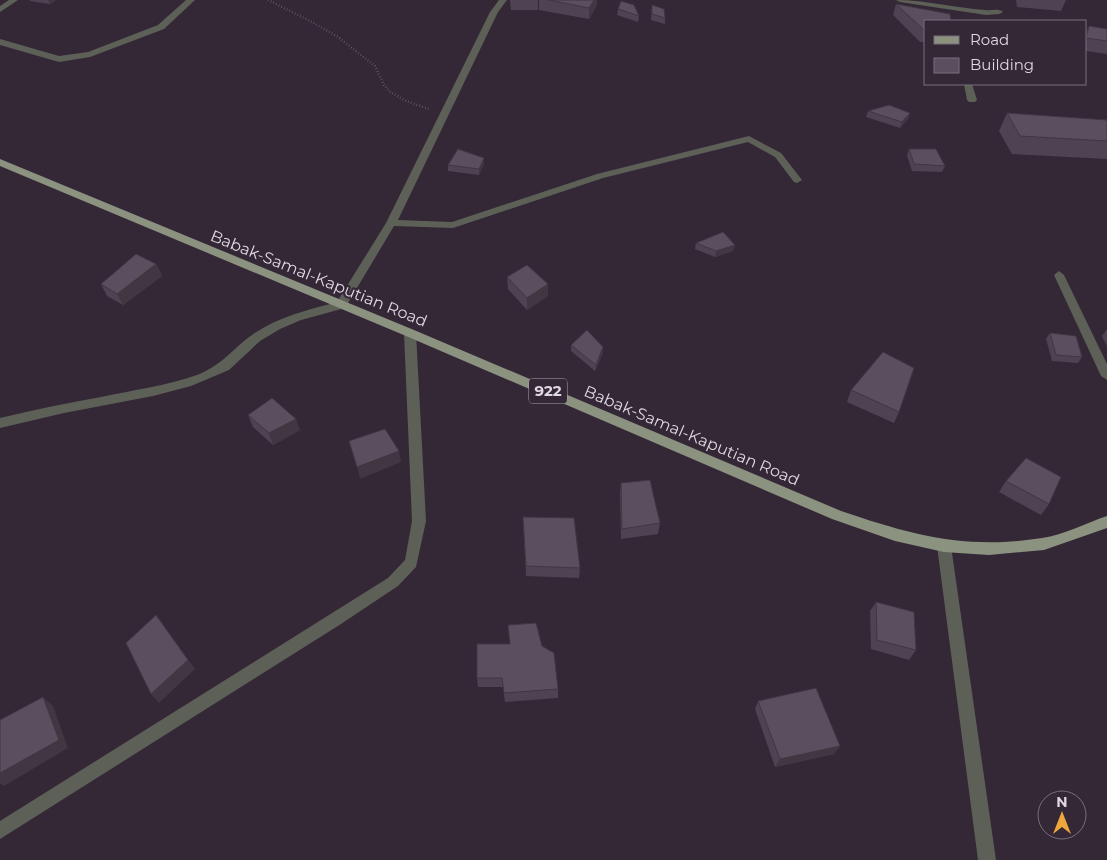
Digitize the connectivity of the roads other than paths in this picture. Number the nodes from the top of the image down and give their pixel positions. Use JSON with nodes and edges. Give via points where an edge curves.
{"nodes":[{"id":1,"x":14,"y":0,"type":"edge"},
{"id":2,"x":192,"y":0,"type":"edge"},
{"id":3,"x":503,"y":0,"type":"edge"},
{"id":4,"x":900,"y":0,"type":"edge"},
{"id":5,"x":0,"y":10,"type":"edge"},
{"id":6,"x":962,"y":10,"type":"junction"},
{"id":7,"x":999,"y":12,"type":"dead end"},
{"id":8,"x":967,"y":20,"type":"edge"},
{"id":9,"x":0,"y":42,"type":"edge"},
{"id":10,"x":968,"y":85,"type":"edge"},
{"id":11,"x":972,"y":100,"type":"dead end"},
{"id":12,"x":0,"y":162,"type":"edge"},
{"id":13,"x":797,"y":180,"type":"dead end"},
{"id":14,"x":391,"y":223,"type":"junction"},
{"id":15,"x":1060,"y":275,"type":"dead end"},
{"id":16,"x":341,"y":306,"type":"junction"},
{"id":17,"x":410,"y":333,"type":"junction"},
{"id":18,"x":1107,"y":376,"type":"edge"},
{"id":19,"x":0,"y":423,"type":"edge"},
{"id":20,"x":1107,"y":522,"type":"edge"},
{"id":21,"x":944,"y":546,"type":"junction"},
{"id":22,"x":0,"y":830,"type":"edge"},
{"id":23,"x":987,"y":860,"type":"edge"}],
"edges":[{"from":1,"to":5,"type":"street"},
{"from":2,"to":9,"type":"street","via":[[161,27],[90,54],[59,59]]},
{"from":3,"to":14,"type":"street","via":[[494,12]]},
{"from":4,"to":6,"type":"street"},
{"from":6,"to":7,"type":"street"},
{"from":6,"to":8,"type":"street"},
{"from":10,"to":11,"type":"street"},
{"from":12,"to":16,"type":"main road","name":"Babak-Samal-Kaputian Road","number":"922"},
{"from":13,"to":14,"type":"street","via":[[778,155],[749,139],[600,176],[453,225]]},
{"from":14,"to":16,"type":"street"},
{"from":15,"to":18,"type":"street"},
{"from":16,"to":17,"type":"main road","name":"Babak-Samal-Kaputian Road","number":"922"},
{"from":16,"to":19,"type":"street","via":[[296,317],[271,328],[237,358],[194,380],[154,392]]},
{"from":17,"to":21,"type":"main road","name":"Babak-Samal-Kaputian Road","number":"922","via":[[836,515],[895,535]]},
{"from":17,"to":22,"type":"street","via":[[419,521],[411,563],[393,582],[344,614]]},
{"from":20,"to":21,"type":"main road","name":"Babak-Samal-Kaputian Road","number":"922","via":[[1044,544],[989,549]]},
{"from":21,"to":23,"type":"street"}]}
